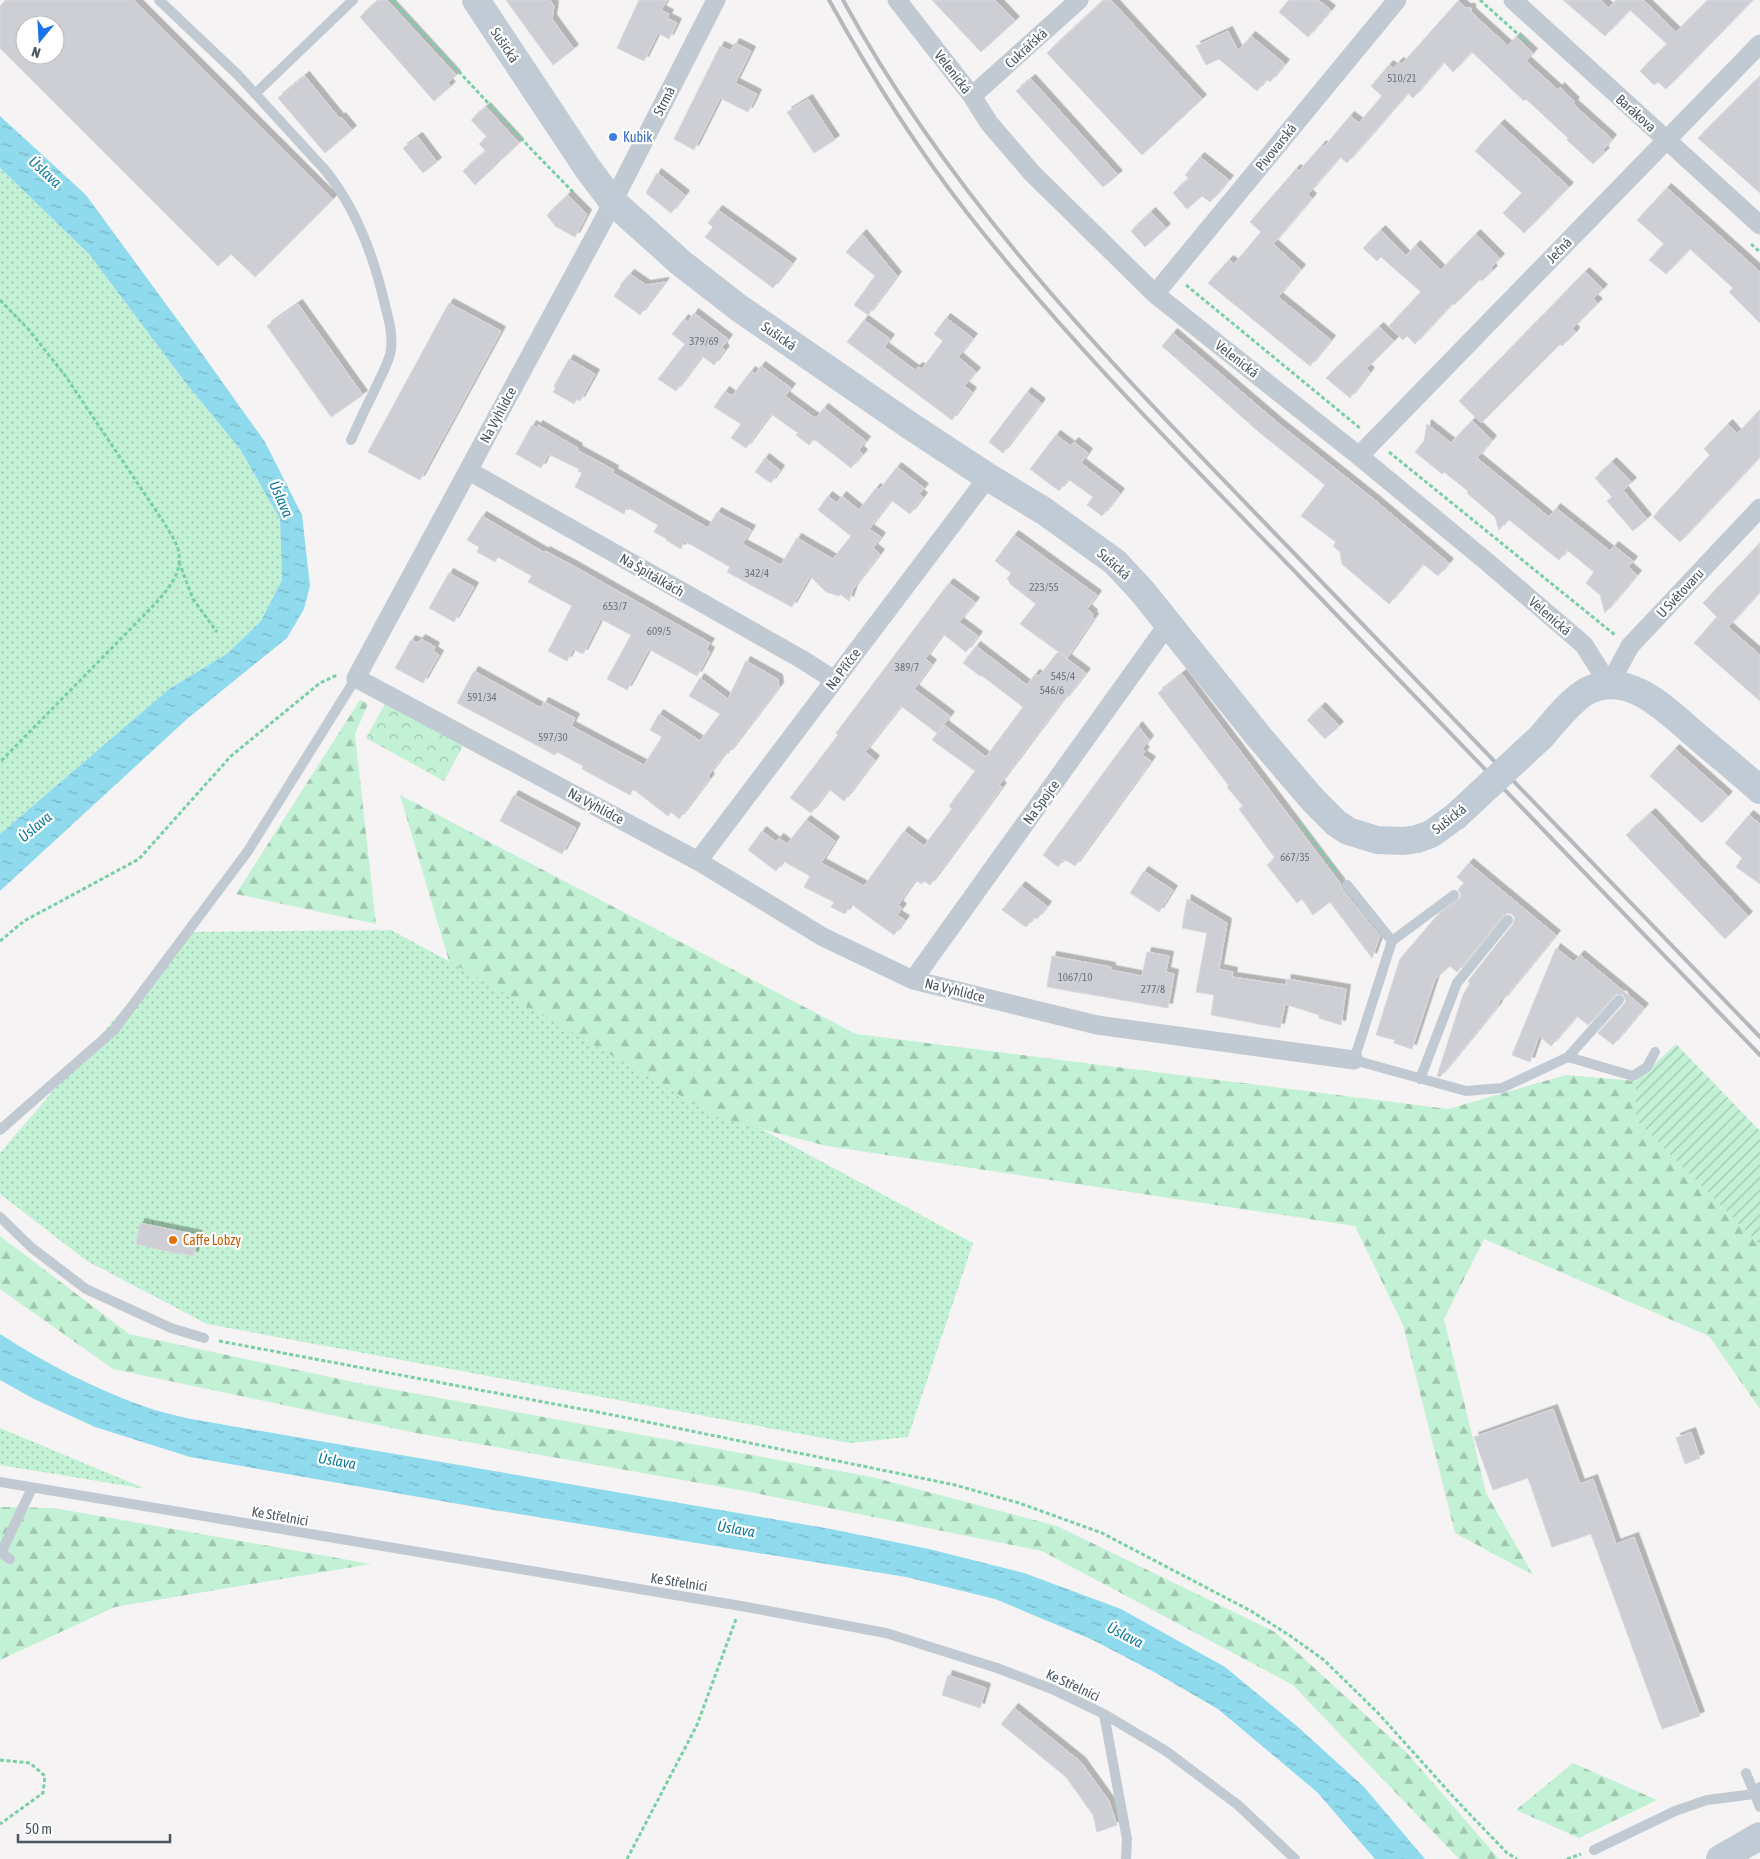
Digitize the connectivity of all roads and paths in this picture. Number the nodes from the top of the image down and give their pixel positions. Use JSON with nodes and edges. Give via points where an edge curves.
{"nodes":[{"id":1,"x":159,"y":0,"type":"edge"},
{"id":2,"x":353,"y":0,"type":"edge"},
{"id":3,"x":392,"y":0,"type":"edge"},
{"id":4,"x":476,"y":0,"type":"edge"},
{"id":5,"x":716,"y":0,"type":"edge"},
{"id":6,"x":897,"y":0,"type":"edge"},
{"id":7,"x":1079,"y":0,"type":"edge"},
{"id":8,"x":1397,"y":0,"type":"edge"},
{"id":9,"x":1513,"y":0,"type":"edge"},
{"id":10,"x":1760,"y":44,"type":"edge"},
{"id":11,"x":255,"y":94,"type":"junction"},
{"id":12,"x":972,"y":96,"type":"junction"},
{"id":13,"x":1666,"y":140,"type":"junction"},
{"id":14,"x":575,"y":194,"type":"dead end"},
{"id":15,"x":612,"y":202,"type":"junction"},
{"id":16,"x":1760,"y":225,"type":"edge"},
{"id":17,"x":1172,"y":273,"type":"junction"},
{"id":18,"x":1155,"y":294,"type":"junction"},
{"id":19,"x":0,"y":300,"type":"edge"},
{"id":20,"x":351,"y":440,"type":"dead end"},
{"id":21,"x":1374,"y":440,"type":"junction"},
{"id":22,"x":1359,"y":456,"type":"junction"},
{"id":23,"x":469,"y":470,"type":"junction"},
{"id":24,"x":988,"y":477,"type":"junction"},
{"id":25,"x":1760,"y":508,"type":"edge"},
{"id":26,"x":179,"y":562,"type":"junction"},
{"id":27,"x":1168,"y":624,"type":"junction"},
{"id":28,"x":218,"y":632,"type":"dead end"},
{"id":29,"x":1630,"y":646,"type":"junction"},
{"id":30,"x":360,"y":670,"type":"junction"},
{"id":31,"x":834,"y":680,"type":"junction"},
{"id":32,"x":1609,"y":685,"type":"junction"},
{"id":33,"x":0,"y":762,"type":"edge"},
{"id":34,"x":1760,"y":790,"type":"edge"},
{"id":35,"x":698,"y":861,"type":"junction"},
{"id":36,"x":1346,"y":885,"type":"dead end"},
{"id":37,"x":1454,"y":895,"type":"dead end"},
{"id":38,"x":1508,"y":920,"type":"dead end"},
{"id":39,"x":0,"y":941,"type":"edge"},
{"id":40,"x":1392,"y":941,"type":"junction"},
{"id":41,"x":913,"y":980,"type":"junction"},
{"id":42,"x":1619,"y":1000,"type":"dead end"},
{"id":43,"x":1655,"y":1052,"type":"dead end"},
{"id":44,"x":1568,"y":1057,"type":"junction"},
{"id":45,"x":1354,"y":1060,"type":"junction"},
{"id":46,"x":1420,"y":1079,"type":"junction"},
{"id":47,"x":0,"y":1130,"type":"edge"},
{"id":48,"x":0,"y":1217,"type":"edge"},
{"id":49,"x":204,"y":1338,"type":"joint"},
{"id":50,"x":0,"y":1482,"type":"edge"},
{"id":51,"x":32,"y":1488,"type":"junction"},
{"id":52,"x":10,"y":1559,"type":"dead end"},
{"id":53,"x":741,"y":1606,"type":"junction"},
{"id":54,"x":1104,"y":1714,"type":"junction"},
{"id":55,"x":0,"y":1760,"type":"edge"},
{"id":56,"x":1746,"y":1773,"type":"dead end"},
{"id":57,"x":1757,"y":1790,"type":"edge"},
{"id":58,"x":1760,"y":1807,"type":"edge"},
{"id":59,"x":0,"y":1824,"type":"edge"},
{"id":60,"x":1760,"y":1836,"type":"edge"},
{"id":61,"x":1594,"y":1850,"type":"dead end"},
{"id":62,"x":627,"y":1859,"type":"edge"},
{"id":63,"x":1126,"y":1859,"type":"edge"},
{"id":64,"x":1295,"y":1859,"type":"edge"},
{"id":65,"x":1517,"y":1859,"type":"edge"},
{"id":66,"x":1720,"y":1859,"type":"edge"}],
"edges":[{"from":1,"to":11,"type":"lane"},
{"from":2,"to":11,"type":"lane"},
{"from":3,"to":14,"type":"path"},
{"from":4,"to":15,"type":"street","name":"Sušická"},
{"from":5,"to":15,"type":"street","name":"Strmá"},
{"from":6,"to":12,"type":"street","name":"Velenická"},
{"from":7,"to":12,"type":"street","name":"Cukrářská"},
{"from":8,"to":17,"type":"street","name":"Pivovarská"},
{"from":9,"to":13,"type":"street","name":"Barákova"},
{"from":10,"to":13,"type":"street","name":"Ječná"},
{"from":11,"to":20,"type":"lane","via":[[337,184],[354,212],[382,290],[392,331],[390,351]]},
{"from":12,"to":18,"type":"street","name":"Velenická","via":[[989,123],[1032,173]]},
{"from":13,"to":16,"type":"street","name":"Barákova"},
{"from":13,"to":21,"type":"street","name":"Ječná"},
{"from":15,"to":23,"type":"street","name":"Na Vyhlídce"},
{"from":15,"to":24,"type":"street","name":"Sušická","via":[[681,263],[739,308]]},
{"from":17,"to":18,"type":"street","name":"Pivovarská"},
{"from":17,"to":21,"type":"path"},
{"from":18,"to":22,"type":"street","name":"Velenická"},
{"from":19,"to":26,"type":"path","via":[[64,374],[165,524],[178,549]]},
{"from":21,"to":22,"type":"street","name":"Ječná"},
{"from":21,"to":29,"type":"path"},
{"from":22,"to":32,"type":"street","name":"Velenická","via":[[1584,645]]},
{"from":23,"to":30,"type":"street","name":"Na Vyhlídce"},
{"from":23,"to":31,"type":"street","name":"Na Špitálkách"},
{"from":24,"to":27,"type":"street","name":"Sušická","via":[[1044,511],[1115,562]]},
{"from":24,"to":31,"type":"street","name":"Na Příčce"},
{"from":25,"to":29,"type":"street","name":"U Světovaru"},
{"from":26,"to":28,"type":"path","via":[[193,599]]},
{"from":26,"to":33,"type":"path","via":[[171,586],[156,603]]},
{"from":27,"to":32,"type":"street","name":"Sušická","bridge":true,"via":[[1324,812],[1348,831],[1377,840],[1417,840],[1432,834],[1456,816],[1585,692]]},
{"from":27,"to":41,"type":"street","name":"Na Spojce"},
{"from":29,"to":32,"type":"street","name":"U Světovaru"},
{"from":30,"to":35,"type":"street","name":"Na Vyhlídce"},
{"from":30,"to":39,"type":"path","via":[[320,683],[231,756],[139,859],[24,921]]},
{"from":30,"to":47,"type":"lane","via":[[248,851],[114,1030]]},
{"from":31,"to":35,"type":"street","name":"Na Příčce"},
{"from":32,"to":34,"type":"street","via":[[1623,687],[1654,700]]},
{"from":35,"to":41,"type":"street","name":"Na Vyhlídce","via":[[823,937]]},
{"from":36,"to":40,"type":"lane"},
{"from":37,"to":40,"type":"lane"},
{"from":38,"to":46,"type":"lane","via":[[1457,983]]},
{"from":40,"to":45,"type":"lane"},
{"from":41,"to":45,"type":"street","name":"Na Vyhlídce","via":[[1097,1025]]},
{"from":42,"to":44,"type":"lane"},
{"from":43,"to":44,"type":"lane","via":[[1647,1067],[1633,1076]]},
{"from":44,"to":46,"type":"lane","via":[[1502,1088],[1466,1091]]},
{"from":45,"to":46,"type":"lane"},
{"from":48,"to":49,"type":"lane","via":[[32,1248],[86,1289],[171,1328]]},
{"from":49,"to":65,"type":"path","via":[[613,1415],[946,1483],[1019,1503],[1102,1533],[1251,1611],[1324,1660],[1378,1712],[1507,1853]]},
{"from":50,"to":51,"type":"lane","name":"Ke Střelnici"},
{"from":51,"to":52,"type":"lane","via":[[1,1553]]},
{"from":51,"to":53,"type":"lane","name":"Ke Střelnici"},
{"from":53,"to":54,"type":"lane","name":"Ke Střelnici","via":[[886,1633],[997,1668]]},
{"from":53,"to":62,"type":"path","via":[[697,1725]]},
{"from":54,"to":63,"type":"lane","via":[[1127,1839]]},
{"from":54,"to":64,"type":"lane","name":"Ke Střelnici","via":[[1166,1751],[1231,1800]]},
{"from":55,"to":59,"type":"path","via":[[30,1764],[46,1776],[43,1793]]},
{"from":56,"to":57,"type":"lane"},
{"from":57,"to":58,"type":"lane"},
{"from":57,"to":61,"type":"lane","via":[[1707,1800],[1675,1811]]},
{"from":60,"to":66,"type":"street"}]}
